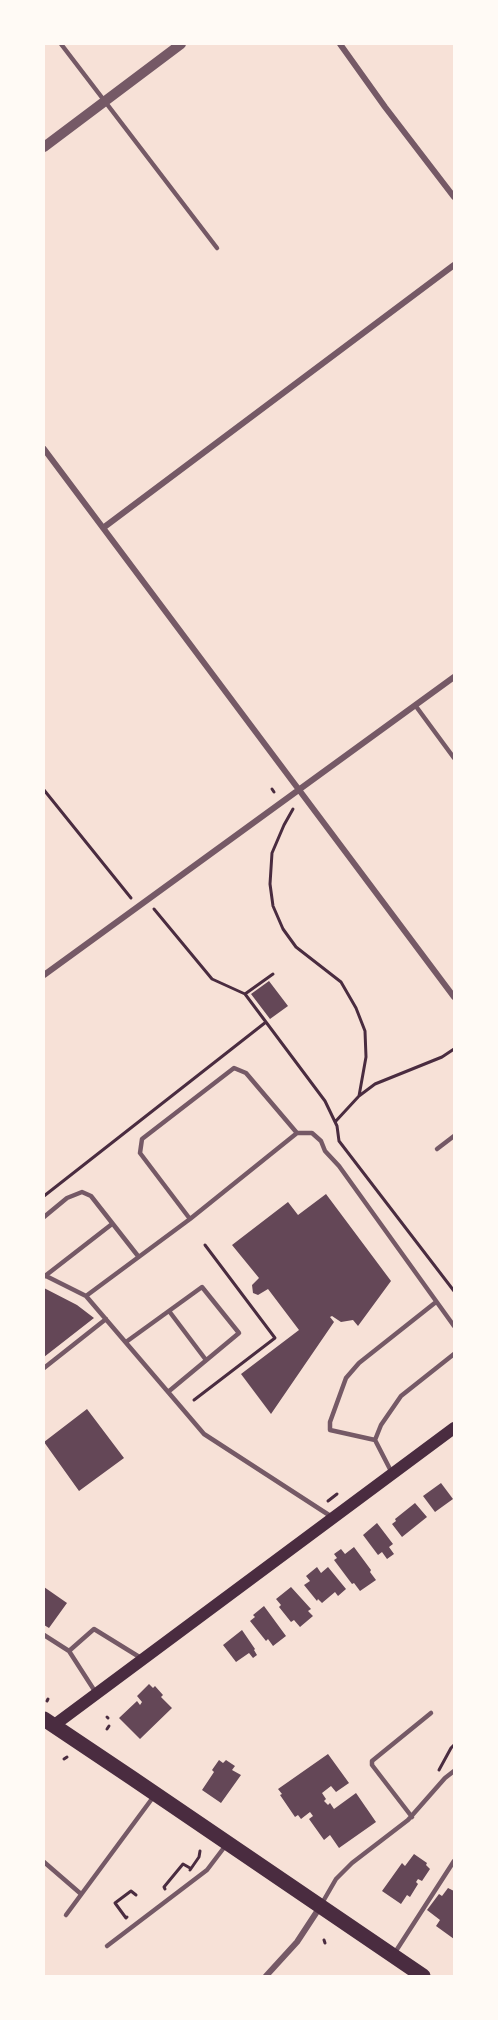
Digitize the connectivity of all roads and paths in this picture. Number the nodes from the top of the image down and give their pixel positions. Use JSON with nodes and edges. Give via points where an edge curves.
{"nodes":[{"id":1,"x":61,"y":44,"type":"edge"},
{"id":2,"x":181,"y":44,"type":"edge"},
{"id":3,"x":340,"y":44,"type":"edge"},
{"id":4,"x":104,"y":102,"type":"junction"},
{"id":5,"x":44,"y":147,"type":"edge"},
{"id":6,"x":454,"y":197,"type":"edge"},
{"id":7,"x":217,"y":248,"type":"dead end"},
{"id":8,"x":454,"y":265,"type":"edge"},
{"id":9,"x":44,"y":449,"type":"edge"},
{"id":10,"x":103,"y":528,"type":"junction"},
{"id":11,"x":454,"y":676,"type":"edge"},
{"id":12,"x":415,"y":705,"type":"junction"},
{"id":13,"x":454,"y":758,"type":"edge"},
{"id":14,"x":44,"y":790,"type":"edge"},
{"id":15,"x":298,"y":790,"type":"junction"},
{"id":16,"x":293,"y":809,"type":"dead end"},
{"id":17,"x":146,"y":900,"type":"junction"},
{"id":18,"x":273,"y":974,"type":"dead end"},
{"id":19,"x":44,"y":975,"type":"edge"},
{"id":20,"x":245,"y":994,"type":"junction"},
{"id":21,"x":454,"y":997,"type":"edge"},
{"id":22,"x":266,"y":1022,"type":"junction"},
{"id":23,"x":454,"y":1049,"type":"edge"},
{"id":24,"x":359,"y":1096,"type":"junction"},
{"id":25,"x":335,"y":1122,"type":"junction"},
{"id":26,"x":297,"y":1133,"type":"junction"},
{"id":27,"x":454,"y":1136,"type":"edge"},
{"id":28,"x":436,"y":1149,"type":"dead end"},
{"id":29,"x":44,"y":1196,"type":"edge"},
{"id":30,"x":44,"y":1217,"type":"edge"},
{"id":31,"x":190,"y":1219,"type":"junction"},
{"id":32,"x":112,"y":1224,"type":"junction"},
{"id":33,"x":138,"y":1256,"type":"junction"},
{"id":34,"x":44,"y":1276,"type":"edge"},
{"id":35,"x":454,"y":1291,"type":"edge"},
{"id":36,"x":86,"y":1296,"type":"junction"},
{"id":37,"x":436,"y":1302,"type":"junction"},
{"id":38,"x":169,"y":1311,"type":"junction"},
{"id":39,"x":106,"y":1319,"type":"junction"},
{"id":40,"x":454,"y":1326,"type":"edge"},
{"id":41,"x":126,"y":1342,"type":"junction"},
{"id":42,"x":454,"y":1354,"type":"edge"},
{"id":43,"x":206,"y":1360,"type":"junction"},
{"id":44,"x":44,"y":1368,"type":"edge"},
{"id":45,"x":168,"y":1392,"type":"junction"},
{"id":46,"x":454,"y":1428,"type":"edge"},
{"id":47,"x":375,"y":1440,"type":"junction"},
{"id":48,"x":392,"y":1474,"type":"junction"},
{"id":49,"x":337,"y":1494,"type":"dead end"},
{"id":50,"x":328,"y":1501,"type":"dead end"},
{"id":51,"x":333,"y":1518,"type":"junction"},
{"id":52,"x":44,"y":1635,"type":"edge"},
{"id":53,"x":69,"y":1651,"type":"junction"},
{"id":54,"x":141,"y":1659,"type":"junction"},
{"id":55,"x":96,"y":1693,"type":"junction"},
{"id":56,"x":431,"y":1713,"type":"dead end"},
{"id":57,"x":47,"y":1726,"type":"edge"},
{"id":58,"x":454,"y":1744,"type":"edge"},
{"id":59,"x":454,"y":1771,"type":"edge"},
{"id":60,"x":435,"y":1777,"type":"dead end"},
{"id":61,"x":156,"y":1793,"type":"junction"},
{"id":62,"x":411,"y":1817,"type":"junction"},
{"id":63,"x":228,"y":1843,"type":"junction"},
{"id":64,"x":200,"y":1851,"type":"dead end"},
{"id":65,"x":454,"y":1861,"type":"edge"},
{"id":66,"x":44,"y":1862,"type":"edge"},
{"id":67,"x":190,"y":1869,"type":"junction"},
{"id":68,"x":186,"y":1875,"type":"dead end"},
{"id":69,"x":172,"y":1885,"type":"dead end"},
{"id":70,"x":165,"y":1890,"type":"junction"},
{"id":71,"x":81,"y":1894,"type":"junction"},
{"id":72,"x":158,"y":1894,"type":"dead end"},
{"id":73,"x":136,"y":1895,"type":"dead end"},
{"id":74,"x":320,"y":1907,"type":"junction"},
{"id":75,"x":134,"y":1912,"type":"dead end"},
{"id":76,"x":66,"y":1915,"type":"dead end"},
{"id":77,"x":107,"y":1946,"type":"dead end"},
{"id":78,"x":393,"y":1956,"type":"junction"},
{"id":79,"x":266,"y":1977,"type":"edge"},
{"id":80,"x":423,"y":1977,"type":"edge"}],
"edges":[{"from":1,"to":4,"type":"lane"},
{"from":2,"to":4,"type":"street"},
{"from":3,"to":6,"type":"street"},
{"from":4,"to":5,"type":"street"},
{"from":4,"to":7,"type":"lane"},
{"from":8,"to":10,"type":"street"},
{"from":9,"to":10,"type":"street"},
{"from":10,"to":15,"type":"street"},
{"from":11,"to":12,"type":"street"},
{"from":12,"to":13,"type":"lane"},
{"from":12,"to":15,"type":"street"},
{"from":14,"to":17,"type":"path","via":[[129,898]]},
{"from":15,"to":17,"type":"street"},
{"from":15,"to":21,"type":"street"},
{"from":16,"to":24,"type":"path","via":[[272,853],[273,906],[296,947],[340,982],[356,1008],[365,1031],[366,1057]]},
{"from":17,"to":19,"type":"street"},
{"from":17,"to":20,"type":"path","via":[[212,979]]},
{"from":18,"to":20,"type":"path"},
{"from":20,"to":22,"type":"path"},
{"from":22,"to":25,"type":"path","via":[[325,1101]]},
{"from":22,"to":29,"type":"path"},
{"from":23,"to":24,"type":"path","via":[[375,1084]]},
{"from":24,"to":25,"type":"path"},
{"from":25,"to":35,"type":"path","via":[[339,1141]]},
{"from":26,"to":31,"type":"lane"},
{"from":26,"to":31,"type":"lane","via":[[246,1072],[234,1068],[142,1139],[140,1153]]},
{"from":26,"to":37,"type":"lane","via":[[312,1133],[321,1141]]},
{"from":27,"to":28,"type":"lane"},
{"from":30,"to":32,"type":"lane","via":[[67,1198],[82,1192],[91,1196]]},
{"from":31,"to":33,"type":"lane"},
{"from":32,"to":33,"type":"lane"},
{"from":32,"to":34,"type":"lane"},
{"from":33,"to":36,"type":"lane"},
{"from":34,"to":36,"type":"lane"},
{"from":36,"to":39,"type":"lane"},
{"from":37,"to":40,"type":"lane"},
{"from":37,"to":47,"type":"lane","via":[[359,1363],[346,1378],[330,1430]]},
{"from":38,"to":41,"type":"lane"},
{"from":38,"to":43,"type":"lane"},
{"from":38,"to":43,"type":"lane","via":[[202,1287],[239,1333]]},
{"from":39,"to":41,"type":"lane"},
{"from":39,"to":44,"type":"lane"},
{"from":41,"to":45,"type":"lane"},
{"from":42,"to":47,"type":"lane","via":[[400,1396]]},
{"from":43,"to":45,"type":"lane"},
{"from":45,"to":51,"type":"lane","via":[[204,1434]]},
{"from":46,"to":48,"type":"main road"},
{"from":47,"to":48,"type":"lane"},
{"from":48,"to":51,"type":"main road"},
{"from":49,"to":50,"type":"path"},
{"from":51,"to":54,"type":"main road"},
{"from":52,"to":53,"type":"lane"},
{"from":53,"to":54,"type":"lane","via":[[94,1629]]},
{"from":53,"to":55,"type":"lane"},
{"from":54,"to":55,"type":"main road"},
{"from":55,"to":57,"type":"main road"},
{"from":56,"to":62,"type":"lane","via":[[372,1761]]},
{"from":57,"to":61,"type":"main road"},
{"from":58,"to":60,"type":"path"},
{"from":59,"to":62,"type":"lane"},
{"from":61,"to":63,"type":"main road"},
{"from":61,"to":71,"type":"lane"},
{"from":62,"to":74,"type":"lane","via":[[352,1863],[336,1879]]},
{"from":63,"to":74,"type":"main road"},
{"from":63,"to":77,"type":"lane","via":[[207,1870]]},
{"from":64,"to":67,"type":"path"},
{"from":65,"to":78,"type":"lane"},
{"from":66,"to":71,"type":"lane"},
{"from":67,"to":68,"type":"path"},
{"from":67,"to":70,"type":"path","via":[[183,1864]]},
{"from":69,"to":70,"type":"path"},
{"from":70,"to":72,"type":"path"},
{"from":71,"to":76,"type":"lane"},
{"from":73,"to":75,"type":"path","via":[[131,1892],[115,1903],[126,1918]]},
{"from":74,"to":78,"type":"main road"},
{"from":74,"to":79,"type":"street","via":[[297,1942]]},
{"from":78,"to":80,"type":"main road"}]}
